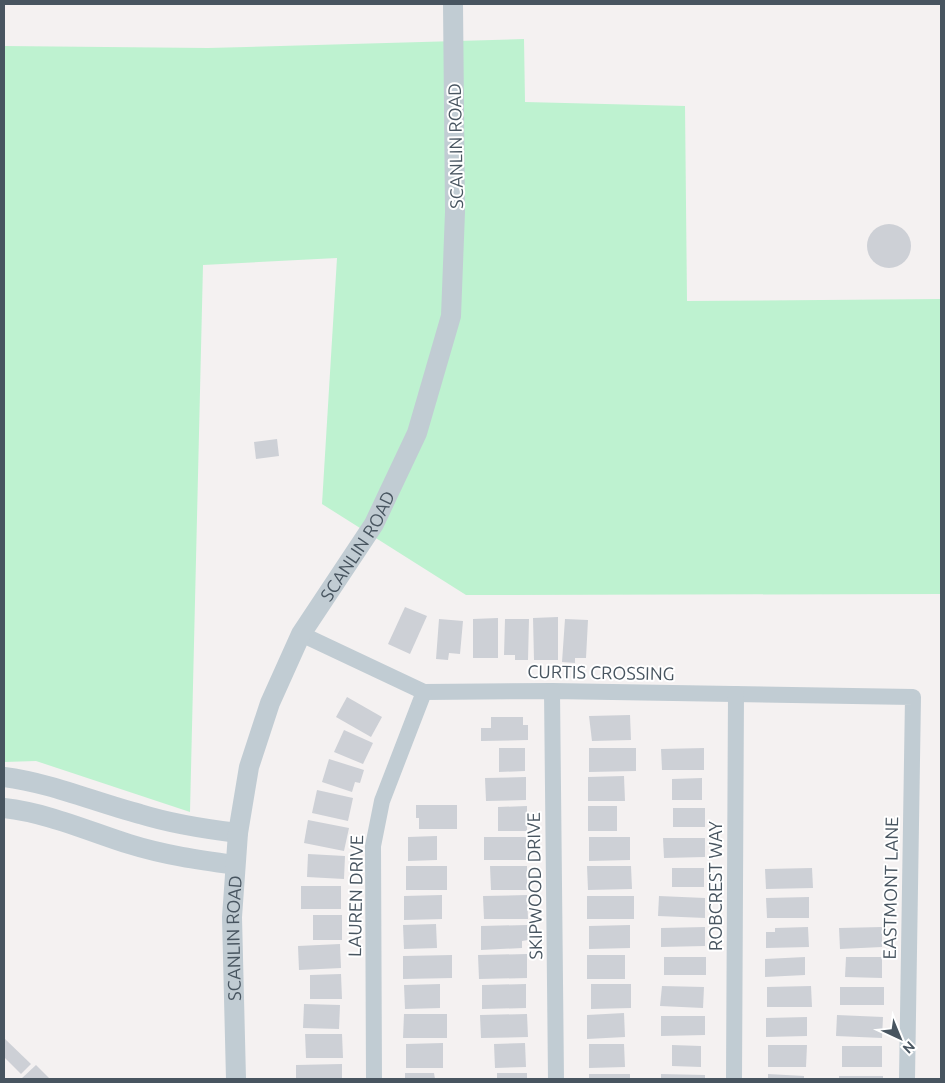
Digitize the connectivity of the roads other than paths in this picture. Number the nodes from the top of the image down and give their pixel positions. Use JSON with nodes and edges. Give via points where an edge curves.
{"nodes":[{"id":1,"x":453,"y":4,"type":"edge"},
{"id":2,"x":301,"y":634,"type":"junction"},
{"id":3,"x":552,"y":691,"type":"junction"},
{"id":4,"x":424,"y":692,"type":"junction"},
{"id":5,"x":736,"y":694,"type":"junction"},
{"id":6,"x":913,"y":697,"type":"joint"},
{"id":7,"x":4,"y":777,"type":"edge"},
{"id":8,"x":4,"y":808,"type":"edge"},
{"id":9,"x":238,"y":833,"type":"junction"},
{"id":10,"x":235,"y":865,"type":"junction"},
{"id":11,"x":236,"y":1079,"type":"edge"},
{"id":12,"x":374,"y":1079,"type":"edge"},
{"id":13,"x":556,"y":1079,"type":"edge"},
{"id":14,"x":734,"y":1079,"type":"edge"},
{"id":15,"x":907,"y":1079,"type":"edge"}],
"edges":[{"from":1,"to":2,"type":"street","name":"SCANLIN ROAD","via":[[455,212],[452,316],[417,433],[382,508]]},
{"from":2,"to":4,"type":"street","name":"CURTIS CROSSING"},
{"from":2,"to":9,"type":"street","name":"SCANLIN ROAD","via":[[270,703],[249,768]]},
{"from":3,"to":4,"type":"street","name":"CURTIS CROSSING"},
{"from":3,"to":5,"type":"street","name":"CURTIS CROSSING"},
{"from":3,"to":13,"type":"street","name":"SKIPWOOD DRIVE"},
{"from":4,"to":12,"type":"street","name":"LAUREN DRIVE","via":[[382,801],[373,846]]},
{"from":5,"to":6,"type":"street","name":"CURTIS CROSSING"},
{"from":5,"to":14,"type":"street","name":"ROBCREST WAY"},
{"from":6,"to":15,"type":"street","name":"EASTMONT LANE"},
{"from":7,"to":9,"type":"street","via":[[56,787],[188,826]]},
{"from":8,"to":10,"type":"street","via":[[50,817],[131,845],[175,856]]},
{"from":9,"to":10,"type":"street","name":"SCANLIN ROAD"},
{"from":10,"to":11,"type":"street","name":"SCANLIN ROAD","via":[[232,917]]}]}
